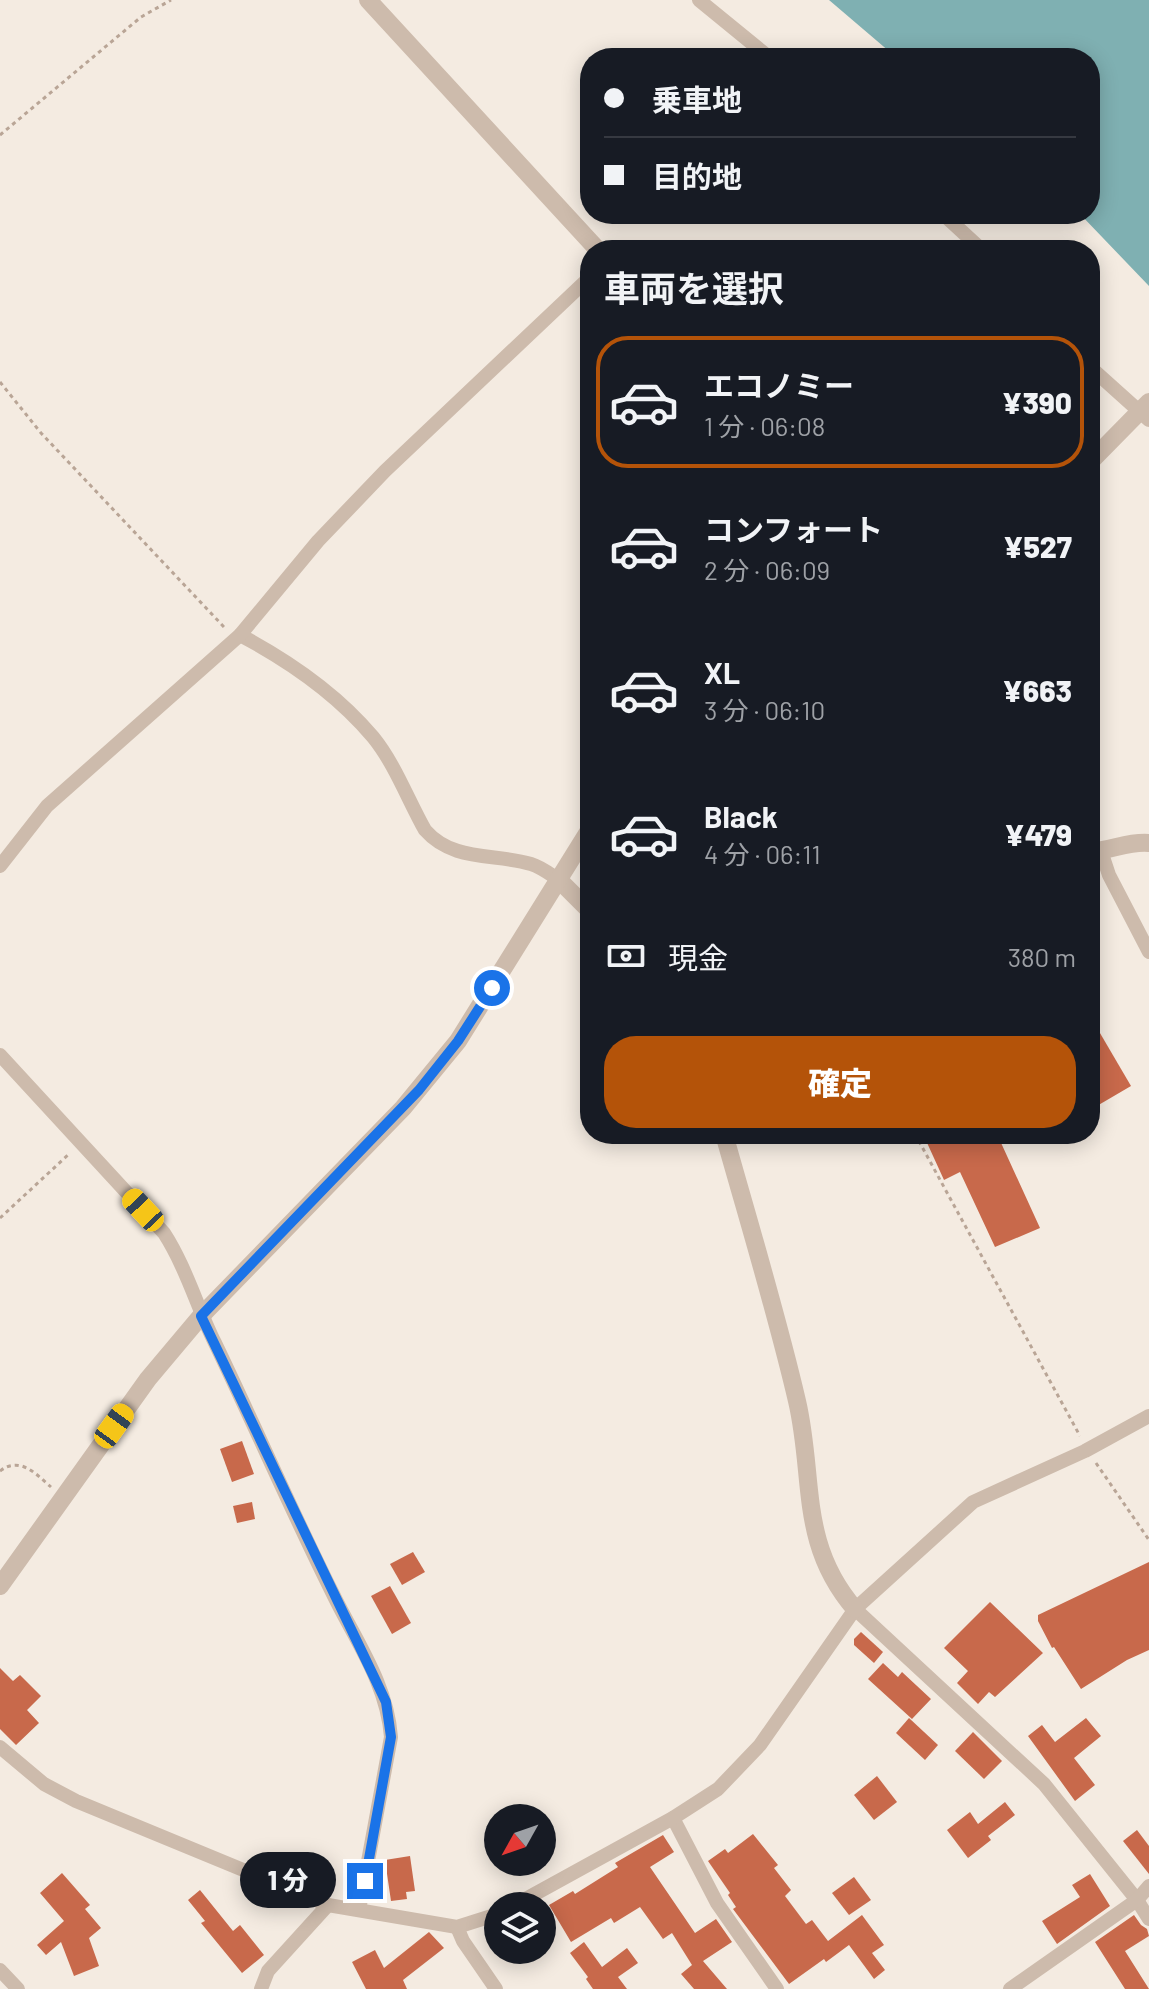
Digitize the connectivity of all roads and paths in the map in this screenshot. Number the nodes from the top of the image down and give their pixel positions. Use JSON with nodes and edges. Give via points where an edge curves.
{"nodes":[{"id":1,"x":171,"y":0,"type":"edge"},
{"id":2,"x":368,"y":0,"type":"edge"},
{"id":3,"x":699,"y":0,"type":"edge"},
{"id":4,"x":758,"y":48,"type":"edge"},
{"id":5,"x":0,"y":135,"type":"edge"},
{"id":6,"x":954,"y":224,"type":"edge"},
{"id":7,"x":589,"y":240,"type":"edge"},
{"id":8,"x":971,"y":240,"type":"edge"},
{"id":9,"x":580,"y":286,"type":"edge"},
{"id":10,"x":1100,"y":375,"type":"edge"},
{"id":11,"x":0,"y":382,"type":"edge"},
{"id":12,"x":1146,"y":411,"type":"edge"},
{"id":13,"x":1100,"y":453,"type":"edge"},
{"id":14,"x":237,"y":637,"type":"junction"},
{"id":15,"x":1149,"y":843,"type":"edge"},
{"id":16,"x":580,"y":845,"type":"edge"},
{"id":17,"x":1100,"y":850,"type":"edge"},
{"id":18,"x":1100,"y":858,"type":"edge"},
{"id":19,"x":0,"y":866,"type":"edge"},
{"id":20,"x":559,"y":880,"type":"junction"},
{"id":21,"x":580,"y":901,"type":"edge"},
{"id":22,"x":1149,"y":952,"type":"edge"},
{"id":23,"x":0,"y":1055,"type":"edge"},
{"id":24,"x":81,"y":1143,"type":"junction"},
{"id":25,"x":727,"y":1144,"type":"edge"},
{"id":26,"x":920,"y":1144,"type":"edge"},
{"id":27,"x":0,"y":1218,"type":"edge"},
{"id":28,"x":201,"y":1316,"type":"junction"},
{"id":29,"x":1149,"y":1416,"type":"edge"},
{"id":30,"x":1087,"y":1450,"type":"junction"},
{"id":31,"x":0,"y":1471,"type":"edge"},
{"id":32,"x":62,"y":1497,"type":"junction"},
{"id":33,"x":1149,"y":1540,"type":"edge"},
{"id":34,"x":0,"y":1586,"type":"edge"},
{"id":35,"x":855,"y":1609,"type":"junction"},
{"id":36,"x":0,"y":1747,"type":"edge"},
{"id":37,"x":673,"y":1818,"type":"junction"},
{"id":38,"x":1149,"y":1886,"type":"edge"},
{"id":39,"x":538,"y":1892,"type":"edge"},
{"id":40,"x":1137,"y":1900,"type":"junction"},
{"id":41,"x":328,"y":1905,"type":"junction"},
{"id":42,"x":359,"y":1910,"type":"junction"},
{"id":43,"x":484,"y":1918,"type":"edge"},
{"id":44,"x":1149,"y":1919,"type":"edge"},
{"id":45,"x":457,"y":1927,"type":"junction"},
{"id":46,"x":0,"y":1970,"type":"edge"},
{"id":47,"x":18,"y":1989,"type":"edge"},
{"id":48,"x":261,"y":1989,"type":"edge"},
{"id":49,"x":496,"y":1989,"type":"edge"},
{"id":50,"x":777,"y":1989,"type":"edge"},
{"id":51,"x":1010,"y":1989,"type":"edge"}],
"edges":[{"from":1,"to":5,"type":"path","via":[[141,17]]},
{"from":2,"to":7,"type":"street"},
{"from":3,"to":4,"type":"street"},
{"from":6,"to":8,"type":"street"},
{"from":9,"to":14,"type":"street","via":[[385,471]]},
{"from":10,"to":12,"type":"street"},
{"from":11,"to":14,"type":"path","via":[[41,433]]},
{"from":12,"to":13,"type":"street"},
{"from":14,"to":19,"type":"street","via":[[47,806]]},
{"from":14,"to":20,"type":"street","via":[[281,657],[375,739],[435,842],[451,851],[535,865]]},
{"from":15,"to":17,"type":"street"},
{"from":16,"to":20,"type":"street"},
{"from":18,"to":22,"type":"street"},
{"from":20,"to":21,"type":"street"},
{"from":20,"to":28,"type":"street","via":[[434,1073]]},
{"from":23,"to":24,"type":"street"},
{"from":24,"to":27,"type":"path"},
{"from":24,"to":28,"type":"street","via":[[164,1233]]},
{"from":25,"to":35,"type":"street","via":[[804,1433],[816,1539],[833,1580]]},
{"from":26,"to":30,"type":"path"},
{"from":28,"to":32,"type":"street"},
{"from":28,"to":42,"type":"street","via":[[386,1702],[391,1737]]},
{"from":29,"to":30,"type":"street"},
{"from":30,"to":33,"type":"path"},
{"from":30,"to":35,"type":"street","via":[[973,1502]]},
{"from":31,"to":32,"type":"path","via":[[26,1466]]},
{"from":32,"to":34,"type":"street"},
{"from":35,"to":37,"type":"street","via":[[742,1767]]},
{"from":35,"to":40,"type":"street","via":[[1044,1784]]},
{"from":36,"to":41,"type":"street","via":[[44,1784],[76,1801]]},
{"from":37,"to":39,"type":"street"},
{"from":37,"to":50,"type":"street","via":[[717,1903]]},
{"from":38,"to":40,"type":"street"},
{"from":40,"to":44,"type":"street"},
{"from":40,"to":51,"type":"street"},
{"from":41,"to":42,"type":"street"},
{"from":41,"to":48,"type":"street","via":[[268,1971]]},
{"from":42,"to":45,"type":"street"},
{"from":43,"to":45,"type":"street"},
{"from":45,"to":49,"type":"street"},
{"from":46,"to":47,"type":"street"}]}
